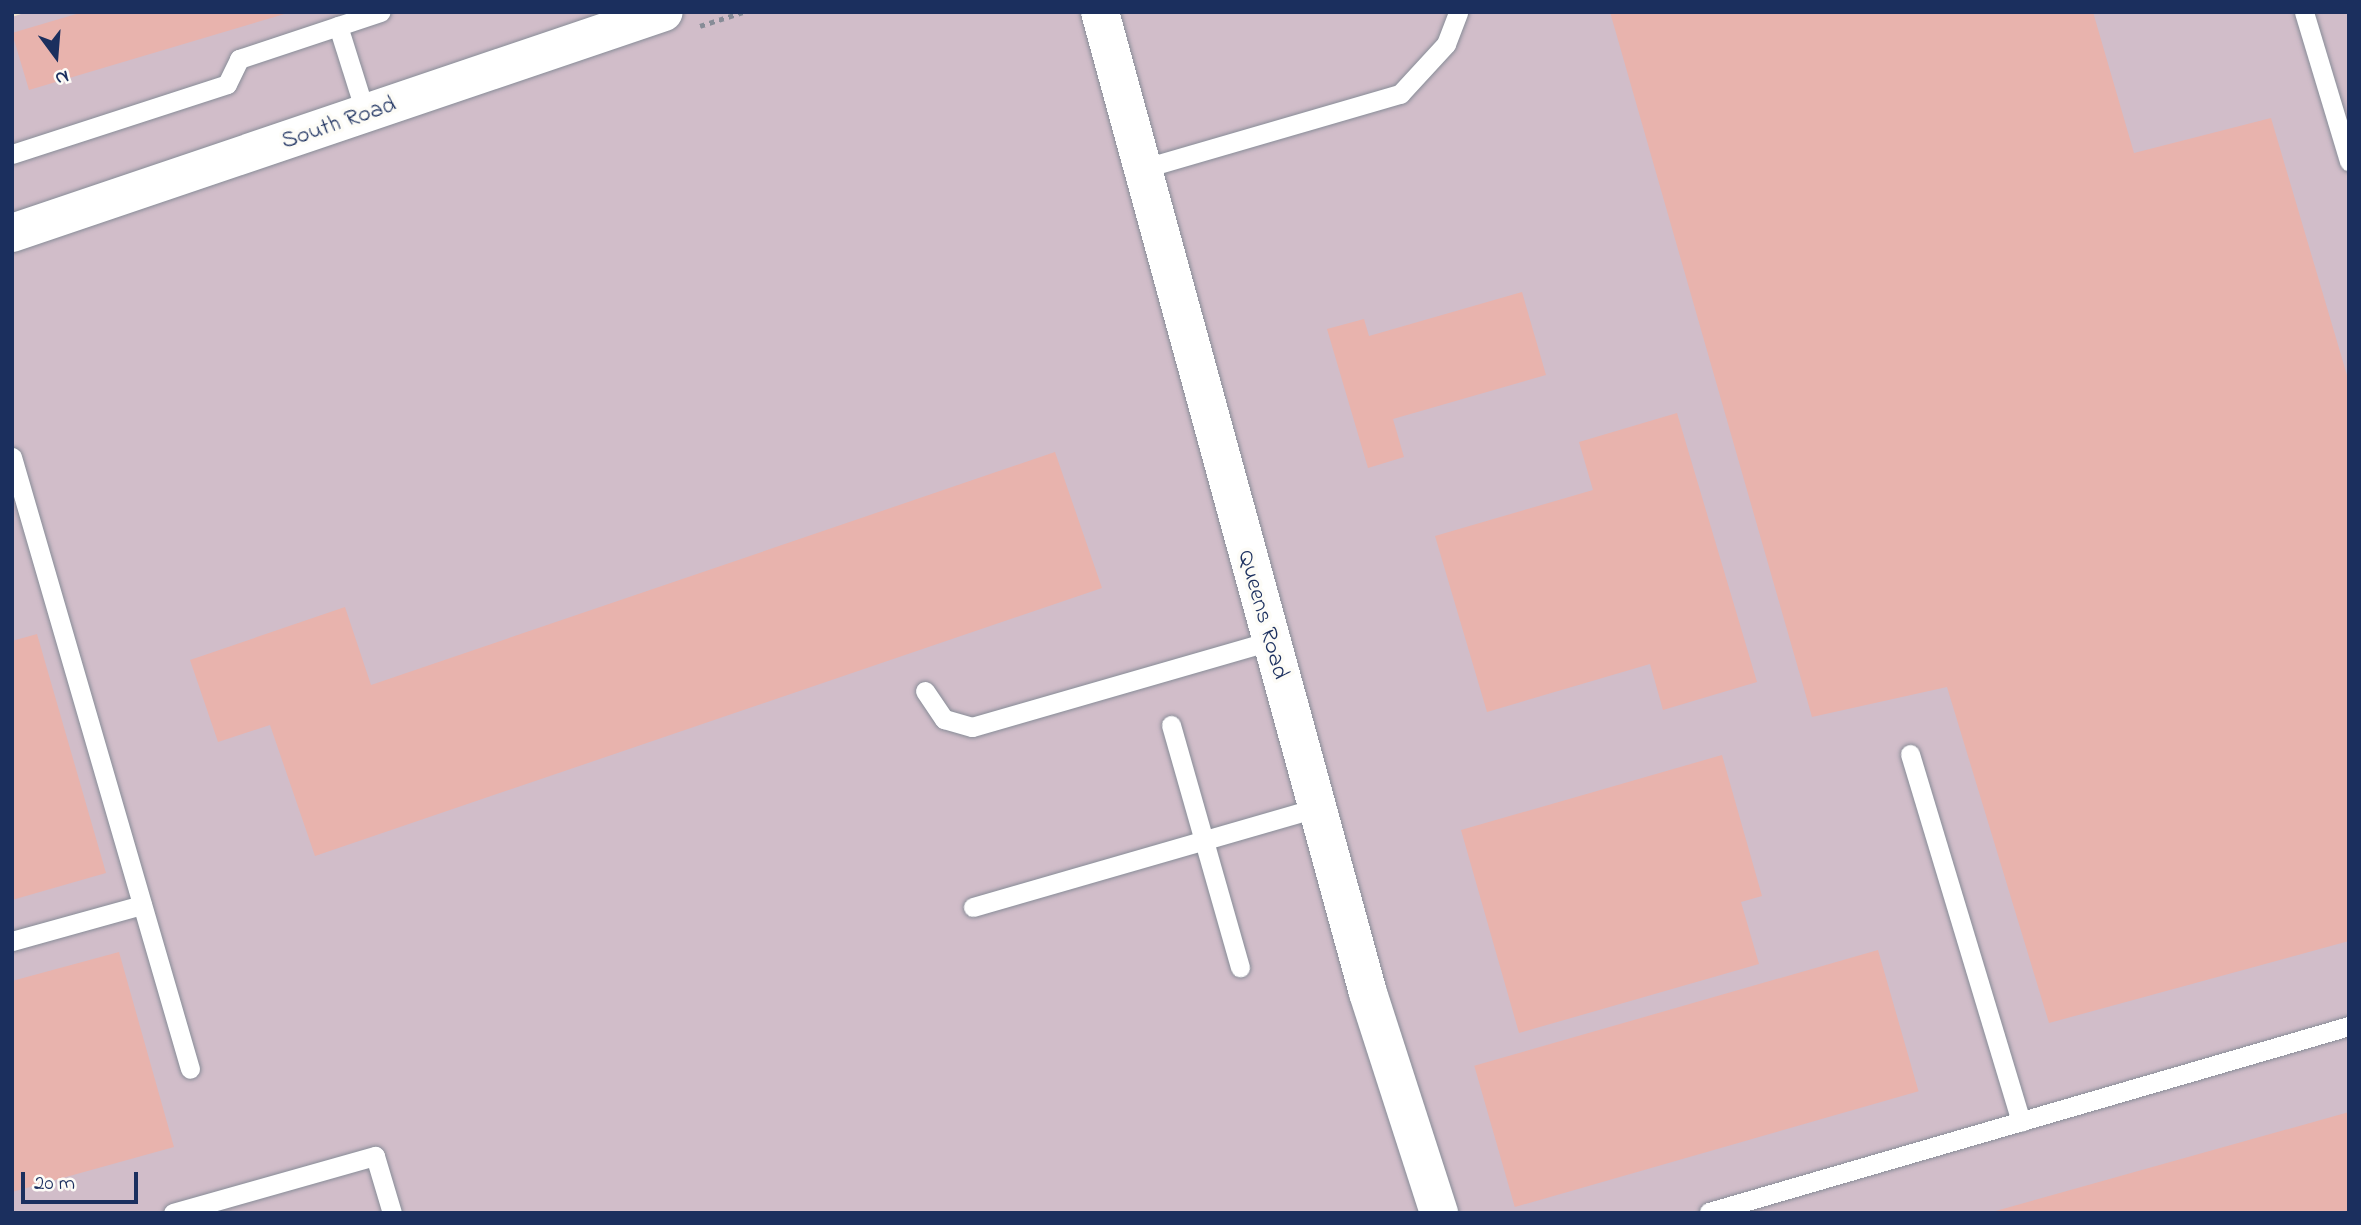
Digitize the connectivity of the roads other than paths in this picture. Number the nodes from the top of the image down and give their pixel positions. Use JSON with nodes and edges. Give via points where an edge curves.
{"nodes":[{"id":1,"x":380,"y":12,"type":"edge"},
{"id":2,"x":664,"y":12,"type":"edge"},
{"id":3,"x":1100,"y":12,"type":"edge"},
{"id":4,"x":1458,"y":12,"type":"edge"},
{"id":5,"x":2304,"y":12,"type":"edge"},
{"id":6,"x":338,"y":26,"type":"junction"},
{"id":7,"x":366,"y":115,"type":"junction"},
{"id":8,"x":12,"y":154,"type":"edge"},
{"id":9,"x":2349,"y":161,"type":"edge"},
{"id":10,"x":1138,"y":170,"type":"junction"},
{"id":11,"x":13,"y":231,"type":"edge"},
{"id":12,"x":12,"y":457,"type":"edge"},
{"id":13,"x":1270,"y":641,"type":"junction"},
{"id":14,"x":925,"y":691,"type":"dead end"},
{"id":15,"x":1171,"y":725,"type":"dead end"},
{"id":16,"x":1910,"y":754,"type":"dead end"},
{"id":17,"x":1316,"y":808,"type":"junction"},
{"id":18,"x":1205,"y":840,"type":"junction"},
{"id":19,"x":142,"y":905,"type":"junction"},
{"id":20,"x":973,"y":907,"type":"dead end"},
{"id":21,"x":12,"y":941,"type":"edge"},
{"id":22,"x":1240,"y":967,"type":"dead end"},
{"id":23,"x":2349,"y":1026,"type":"edge"},
{"id":24,"x":190,"y":1069,"type":"dead end"},
{"id":25,"x":2021,"y":1122,"type":"junction"},
{"id":26,"x":1709,"y":1212,"type":"edge"},
{"id":27,"x":173,"y":1213,"type":"edge"},
{"id":28,"x":392,"y":1213,"type":"edge"},
{"id":29,"x":1439,"y":1213,"type":"edge"}],
"edges":[{"from":1,"to":6,"type":"lane"},
{"from":2,"to":7,"type":"street","name":"South Road"},
{"from":3,"to":10,"type":"street","name":"Queens Road"},
{"from":4,"to":10,"type":"lane","via":[[1446,44],[1401,94]]},
{"from":5,"to":9,"type":"lane"},
{"from":6,"to":7,"type":"lane"},
{"from":6,"to":8,"type":"lane","via":[[239,59],[227,84]]},
{"from":7,"to":11,"type":"street","name":"South Road"},
{"from":10,"to":13,"type":"street","name":"Queens Road"},
{"from":12,"to":19,"type":"lane"},
{"from":13,"to":14,"type":"lane","via":[[972,727],[944,719]]},
{"from":13,"to":17,"type":"street","name":"Queens Road"},
{"from":15,"to":18,"type":"lane"},
{"from":16,"to":25,"type":"lane"},
{"from":17,"to":18,"type":"lane"},
{"from":17,"to":29,"type":"street","name":"Queens Road"},
{"from":18,"to":20,"type":"lane"},
{"from":18,"to":22,"type":"lane"},
{"from":19,"to":21,"type":"lane"},
{"from":19,"to":24,"type":"lane"},
{"from":23,"to":25,"type":"lane"},
{"from":25,"to":26,"type":"lane"},
{"from":27,"to":28,"type":"lane","via":[[375,1156]]}]}
